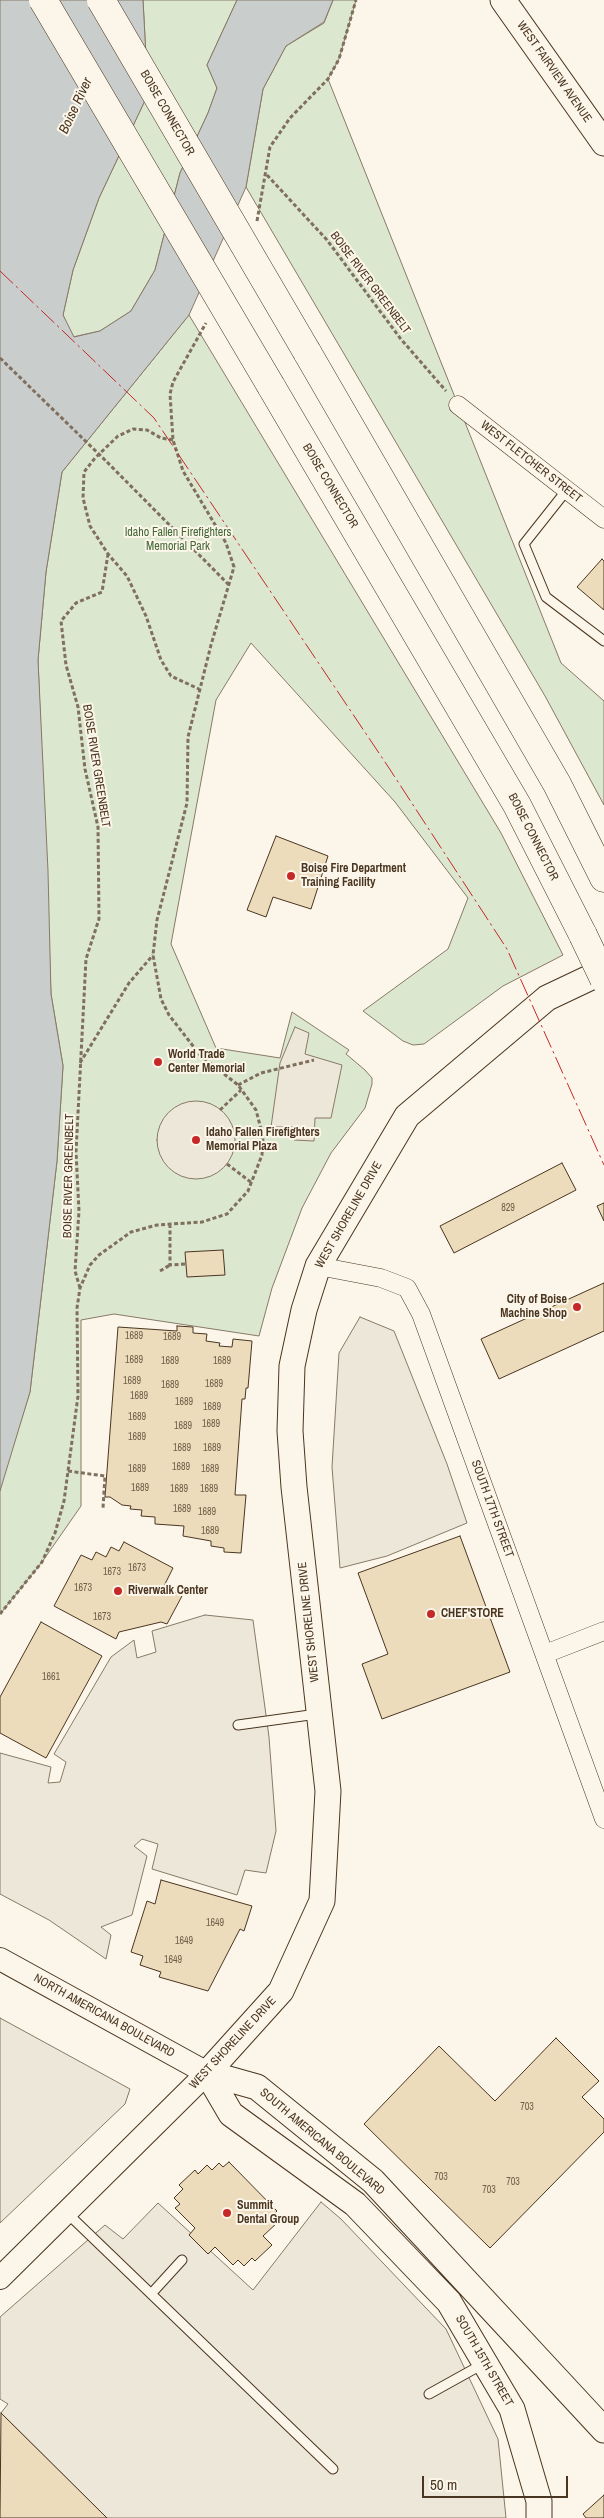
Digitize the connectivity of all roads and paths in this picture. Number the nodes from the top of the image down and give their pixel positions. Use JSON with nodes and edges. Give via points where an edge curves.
{"nodes":[{"id":1,"x":43,"y":0,"type":"edge"},
{"id":2,"x":101,"y":0,"type":"edge"},
{"id":3,"x":503,"y":0,"type":"edge"},
{"id":4,"x":604,"y":143,"type":"edge"},
{"id":5,"x":266,"y":175,"type":"dead end"},
{"id":6,"x":0,"y":358,"type":"edge"},
{"id":7,"x":458,"y":405,"type":"joint"},
{"id":8,"x":566,"y":491,"type":"junction"},
{"id":9,"x":604,"y":519,"type":"edge"},
{"id":10,"x":108,"y":554,"type":"junction"},
{"id":11,"x":230,"y":586,"type":"junction"},
{"id":12,"x":604,"y":641,"type":"edge"},
{"id":13,"x":200,"y":688,"type":"junction"},
{"id":14,"x":604,"y":878,"type":"edge"},
{"id":15,"x":153,"y":955,"type":"junction"},
{"id":16,"x":604,"y":971,"type":"edge"},
{"id":17,"x":604,"y":979,"type":"edge"},
{"id":18,"x":314,"y":1060,"type":"dead end"},
{"id":19,"x":80,"y":1063,"type":"junction"},
{"id":20,"x":238,"y":1085,"type":"junction"},
{"id":21,"x":241,"y":1090,"type":"junction"},
{"id":22,"x":220,"y":1110,"type":"dead end"},
{"id":23,"x":227,"y":1164,"type":"dead end"},
{"id":24,"x":252,"y":1183,"type":"junction"},
{"id":25,"x":170,"y":1224,"type":"junction"},
{"id":26,"x":186,"y":1264,"type":"dead end"},
{"id":27,"x":170,"y":1265,"type":"junction"},
{"id":28,"x":318,"y":1266,"type":"junction"},
{"id":29,"x":160,"y":1271,"type":"dead end"},
{"id":30,"x":80,"y":1288,"type":"junction"},
{"id":31,"x":68,"y":1471,"type":"junction"},
{"id":32,"x":102,"y":1508,"type":"dead end"},
{"id":33,"x":0,"y":1614,"type":"edge"},
{"id":34,"x":604,"y":1632,"type":"edge"},
{"id":35,"x":544,"y":1654,"type":"junction"},
{"id":36,"x":320,"y":1713,"type":"junction"},
{"id":37,"x":238,"y":1725,"type":"dead end"},
{"id":38,"x":604,"y":1819,"type":"edge"},
{"id":39,"x":0,"y":1959,"type":"edge"},
{"id":40,"x":207,"y":2073,"type":"junction"},
{"id":41,"x":66,"y":2212,"type":"junction"},
{"id":42,"x":182,"y":2260,"type":"dead end"},
{"id":43,"x":0,"y":2278,"type":"edge"},
{"id":44,"x":151,"y":2294,"type":"junction"},
{"id":45,"x":485,"y":2363,"type":"junction"},
{"id":46,"x":429,"y":2394,"type":"dead end"},
{"id":47,"x":604,"y":2430,"type":"edge"},
{"id":48,"x":333,"y":2469,"type":"dead end"},
{"id":49,"x":540,"y":2518,"type":"edge"}],
"edges":[{"from":1,"to":17,"type":"highway","name":"BOISE CONNECTOR","bridge":true,"via":[[517,805]]},
{"from":2,"to":14,"type":"highway","name":"BOISE CONNECTOR","bridge":true,"via":[[557,784]]},
{"from":3,"to":4,"type":"main road","name":"WEST FAIRVIEW AVENUE"},
{"from":5,"to":7,"type":"path","name":"BOISE RIVER GREENBELT","via":[[327,240],[400,338]]},
{"from":6,"to":11,"type":"path","bridge":true},
{"from":7,"to":8,"type":"street","name":"WEST FLETCHER STREET"},
{"from":8,"to":9,"type":"street","name":"WEST FLETCHER STREET"},
{"from":8,"to":12,"type":"lane","via":[[524,544],[546,597]]},
{"from":10,"to":11,"type":"path","name":"BOISE RIVER GREENBELT","via":[[90,526],[83,498],[84,472],[118,436],[133,429],[148,430],[161,438],[173,440],[182,471],[232,556],[234,567]]},
{"from":10,"to":13,"type":"path","name":"BOISE RIVER GREENBELT","via":[[127,576],[146,616],[161,660],[171,676]]},
{"from":10,"to":19,"type":"path","name":"BOISE RIVER GREENBELT","via":[[102,592],[76,603],[61,621],[66,665],[78,707],[85,769],[98,827],[99,919],[86,959]]},
{"from":11,"to":13,"type":"path","name":"BOISE RIVER GREENBELT"},
{"from":13,"to":15,"type":"path","name":"BOISE RIVER GREENBELT","via":[[188,737],[187,803],[157,920]]},
{"from":15,"to":19,"type":"path","name":"BOISE RIVER GREENBELT","via":[[129,983]]},
{"from":15,"to":20,"type":"path","name":"BOISE RIVER GREENBELT","via":[[161,999],[169,1015],[200,1055]]},
{"from":16,"to":28,"type":"main road","name":"WEST SHORELINE DRIVE","via":[[547,998],[407,1116]]},
{"from":18,"to":20,"type":"path","via":[[260,1073]]},
{"from":19,"to":30,"type":"path","name":"BOISE RIVER GREENBELT","via":[[75,1271]]},
{"from":20,"to":21,"type":"path","name":"BOISE RIVER GREENBELT"},
{"from":21,"to":22,"type":"path"},
{"from":21,"to":24,"type":"path","name":"BOISE RIVER GREENBELT","via":[[256,1110],[263,1137],[262,1155]]},
{"from":23,"to":24,"type":"path"},
{"from":24,"to":25,"type":"path","name":"BOISE RIVER GREENBELT","via":[[227,1214],[202,1222]]},
{"from":25,"to":27,"type":"path"},
{"from":25,"to":30,"type":"path","name":"BOISE RIVER GREENBELT","via":[[144,1227],[119,1239],[90,1265]]},
{"from":26,"to":27,"type":"path"},
{"from":27,"to":29,"type":"path"},
{"from":28,"to":35,"type":"street","name":"SOUTH 17TH STREET","via":[[381,1278],[407,1288],[427,1328]]},
{"from":28,"to":36,"type":"main road","name":"WEST SHORELINE DRIVE","via":[[292,1366],[290,1431]]},
{"from":30,"to":31,"type":"path","name":"BOISE RIVER GREENBELT","via":[[76,1328],[78,1396]]},
{"from":31,"to":32,"type":"path","via":[[105,1476]]},
{"from":31,"to":33,"type":"path","name":"BOISE RIVER GREENBELT","via":[[64,1501],[42,1562]]},
{"from":34,"to":35,"type":"street"},
{"from":35,"to":38,"type":"street","name":"SOUTH 17TH STREET"},
{"from":36,"to":37,"type":"lane"},
{"from":36,"to":40,"type":"main road","name":"WEST SHORELINE DRIVE","via":[[328,1791],[322,1901],[281,1991]]},
{"from":39,"to":40,"type":"street","name":"NORTH AMERICANA BOULEVARD"},
{"from":40,"to":41,"type":"street","name":"WEST SHORELINE DRIVE"},
{"from":40,"to":45,"type":"main road","name":"SOUTH 15TH STREET","via":[[231,2114],[355,2204],[381,2230],[449,2302]]},
{"from":40,"to":47,"type":"main road","name":"SOUTH AMERICANA BOULEVARD","via":[[257,2087],[373,2181]]},
{"from":41,"to":43,"type":"street","name":"WEST SHORELINE DRIVE"},
{"from":41,"to":44,"type":"lane"},
{"from":42,"to":44,"type":"lane"},
{"from":44,"to":48,"type":"lane"},
{"from":45,"to":46,"type":"lane"},
{"from":45,"to":49,"type":"main road","name":"SOUTH 15TH STREET","via":[[512,2409],[539,2500]]}]}
